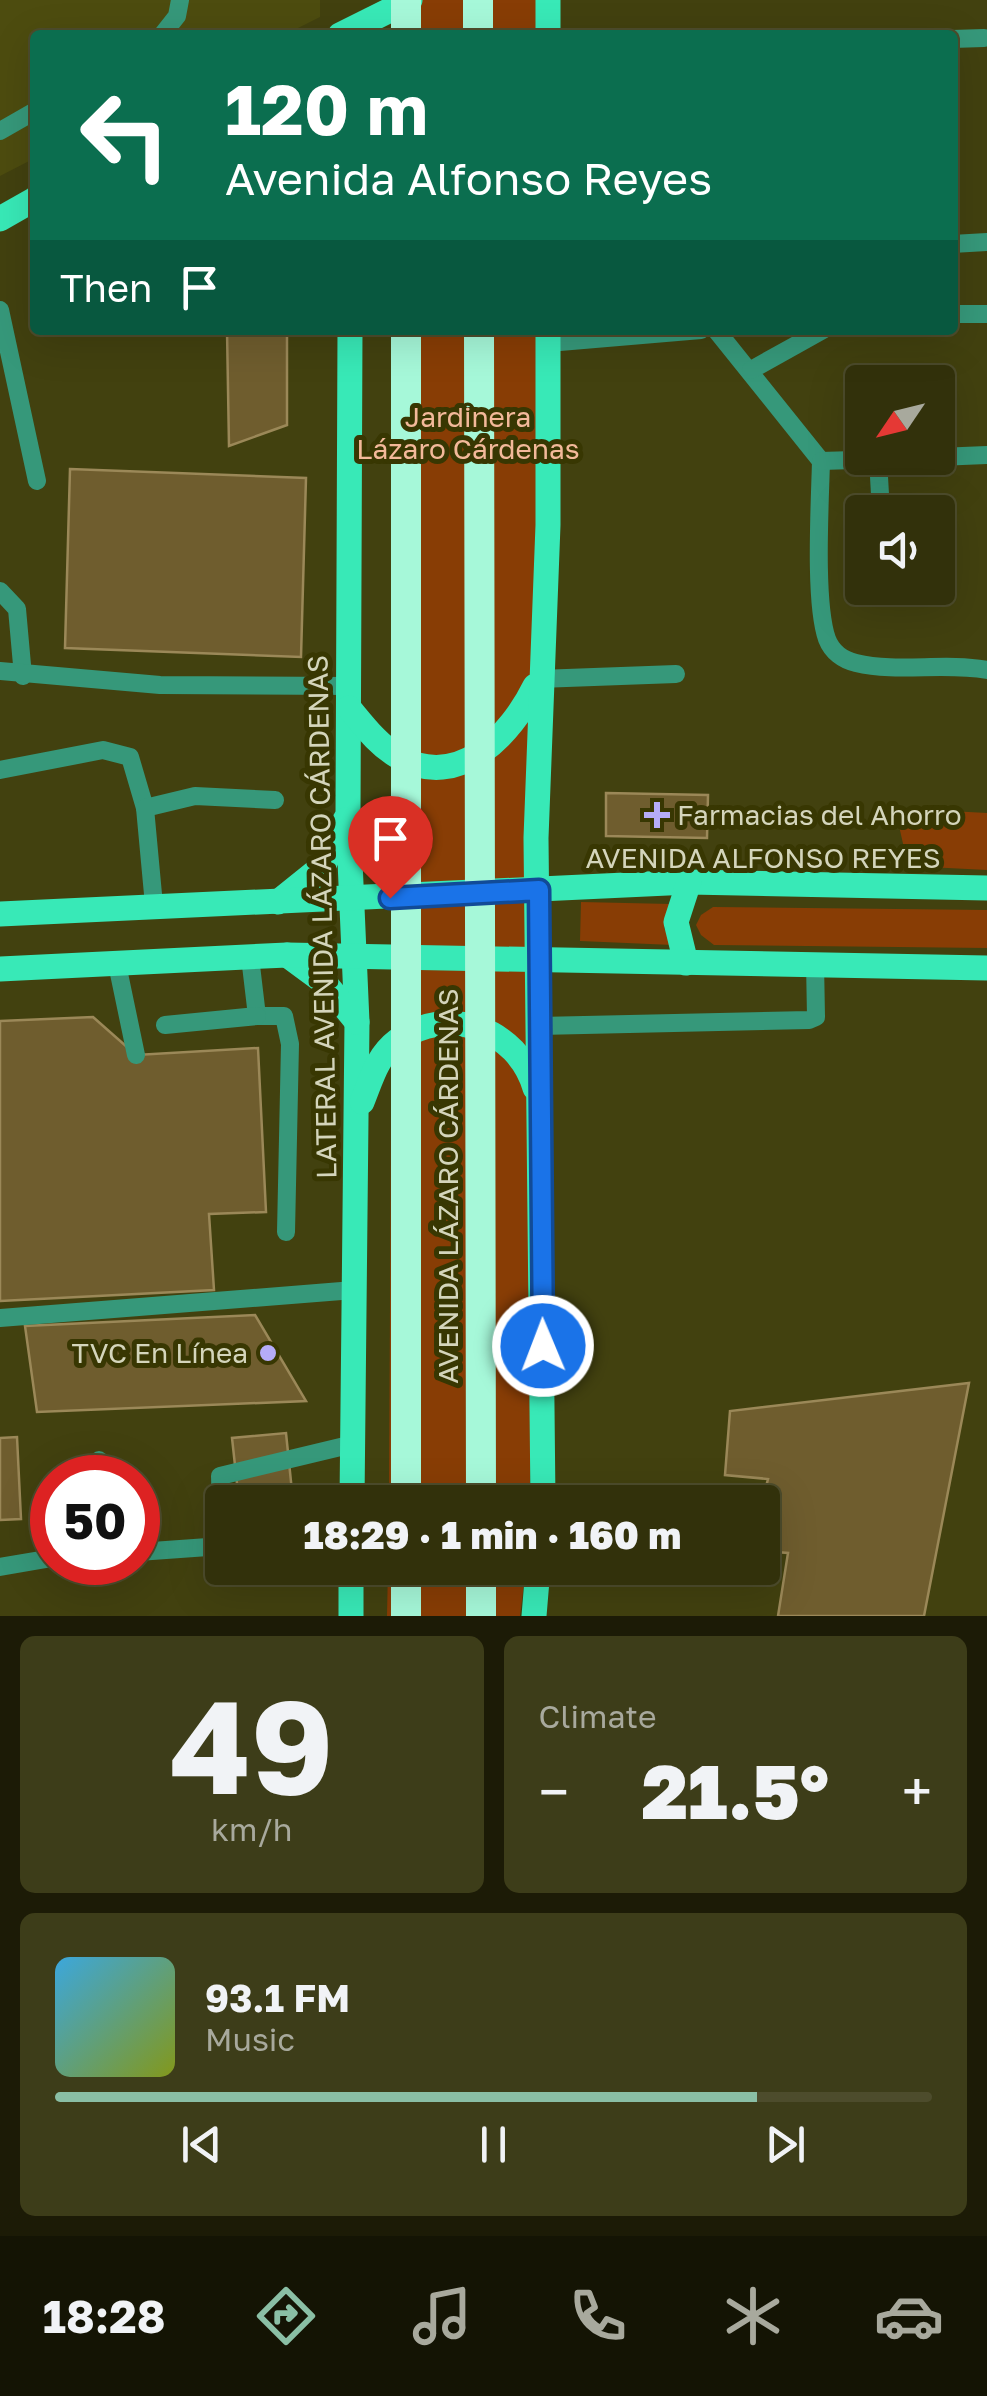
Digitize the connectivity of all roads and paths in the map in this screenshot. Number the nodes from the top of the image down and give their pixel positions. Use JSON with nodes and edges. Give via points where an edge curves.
{"nodes":[{"id":1,"x":180,"y":0,"type":"edge"},
{"id":2,"x":352,"y":0,"type":"edge"},
{"id":3,"x":408,"y":0,"type":"edge"},
{"id":4,"x":478,"y":0,"type":"edge"},
{"id":5,"x":548,"y":0,"type":"edge"},
{"id":6,"x":166,"y":30,"type":"edge"},
{"id":7,"x":348,"y":30,"type":"edge"},
{"id":8,"x":353,"y":30,"type":"edge"},
{"id":9,"x":406,"y":30,"type":"edge"},
{"id":10,"x":478,"y":30,"type":"edge"},
{"id":11,"x":548,"y":30,"type":"edge"},
{"id":12,"x":958,"y":38,"type":"edge"},
{"id":13,"x":984,"y":38,"type":"dead end"},
{"id":14,"x":30,"y":114,"type":"edge"},
{"id":15,"x":0,"y":131,"type":"edge"},
{"id":16,"x":30,"y":202,"type":"edge"},
{"id":17,"x":0,"y":219,"type":"edge"},
{"id":18,"x":987,"y":242,"type":"edge"},
{"id":19,"x":958,"y":244,"type":"edge"},
{"id":20,"x":0,"y":310,"type":"edge"},
{"id":21,"x":958,"y":314,"type":"edge"},
{"id":22,"x":987,"y":314,"type":"edge"},
{"id":23,"x":350,"y":335,"type":"edge"},
{"id":24,"x":406,"y":335,"type":"edge"},
{"id":25,"x":479,"y":335,"type":"edge"},
{"id":26,"x":573,"y":335,"type":"edge"},
{"id":27,"x":720,"y":335,"type":"edge"},
{"id":28,"x":813,"y":335,"type":"edge"},
{"id":29,"x":548,"y":336,"type":"edge"},
{"id":30,"x":752,"y":370,"type":"junction"},
{"id":31,"x":987,"y":455,"type":"edge"},
{"id":32,"x":955,"y":456,"type":"edge"},
{"id":33,"x":845,"y":460,"type":"edge"},
{"id":34,"x":821,"y":461,"type":"junction"},
{"id":35,"x":37,"y":482,"type":"dead end"},
{"id":36,"x":0,"y":591,"type":"edge"},
{"id":37,"x":987,"y":670,"type":"edge"},
{"id":38,"x":0,"y":672,"type":"edge"},
{"id":39,"x":676,"y":674,"type":"dead end"},
{"id":40,"x":23,"y":676,"type":"junction"},
{"id":41,"x":539,"y":679,"type":"junction"},
{"id":42,"x":349,"y":697,"type":"junction"},
{"id":43,"x":0,"y":770,"type":"edge"},
{"id":44,"x":274,"y":800,"type":"dead end"},
{"id":45,"x":145,"y":808,"type":"junction"},
{"id":46,"x":348,"y":816,"type":"junction"},
{"id":47,"x":690,"y":882,"type":"junction"},
{"id":48,"x":987,"y":888,"type":"edge"},
{"id":49,"x":539,"y":890,"type":"junction"},
{"id":50,"x":352,"y":900,"type":"junction"},
{"id":51,"x":273,"y":904,"type":"junction"},
{"id":52,"x":154,"y":905,"type":"junction"},
{"id":53,"x":0,"y":914,"type":"edge"},
{"id":54,"x":287,"y":955,"type":"junction"},
{"id":55,"x":250,"y":957,"type":"junction"},
{"id":56,"x":354,"y":957,"type":"junction"},
{"id":57,"x":538,"y":962,"type":"junction"},
{"id":58,"x":686,"y":962,"type":"junction"},
{"id":59,"x":816,"y":962,"type":"junction"},
{"id":60,"x":117,"y":964,"type":"junction"},
{"id":61,"x":987,"y":968,"type":"edge"},
{"id":62,"x":0,"y":969,"type":"edge"},
{"id":63,"x":257,"y":1016,"type":"junction"},
{"id":64,"x":357,"y":1022,"type":"junction"},
{"id":65,"x":165,"y":1026,"type":"dead end"},
{"id":66,"x":539,"y":1026,"type":"junction"},
{"id":67,"x":136,"y":1055,"type":"dead end"},
{"id":68,"x":542,"y":1112,"type":"junction"},
{"id":69,"x":356,"y":1115,"type":"junction"},
{"id":70,"x":286,"y":1232,"type":"dead end"},
{"id":71,"x":354,"y":1290,"type":"junction"},
{"id":72,"x":0,"y":1318,"type":"edge"},
{"id":73,"x":353,"y":1444,"type":"junction"},
{"id":74,"x":221,"y":1485,"type":"edge"},
{"id":75,"x":352,"y":1485,"type":"edge"},
{"id":76,"x":406,"y":1485,"type":"edge"},
{"id":77,"x":481,"y":1485,"type":"edge"},
{"id":78,"x":543,"y":1485,"type":"edge"},
{"id":79,"x":205,"y":1544,"type":"edge"},
{"id":80,"x":160,"y":1549,"type":"edge"},
{"id":81,"x":30,"y":1562,"type":"edge"},
{"id":82,"x":0,"y":1567,"type":"edge"},
{"id":83,"x":352,"y":1585,"type":"edge"},
{"id":84,"x":406,"y":1585,"type":"edge"},
{"id":85,"x":481,"y":1585,"type":"edge"},
{"id":86,"x":537,"y":1585,"type":"edge"},
{"id":87,"x":351,"y":1616,"type":"edge"},
{"id":88,"x":406,"y":1616,"type":"edge"},
{"id":89,"x":481,"y":1616,"type":"edge"},
{"id":90,"x":534,"y":1616,"type":"edge"}],
"edges":[{"from":1,"to":6,"type":"lane"},
{"from":2,"to":7,"type":"main road"},
{"from":3,"to":8,"type":"main road"},
{"from":3,"to":9,"type":"highway","bridge":true},
{"from":4,"to":10,"type":"highway"},
{"from":5,"to":11,"type":"main road"},
{"from":12,"to":13,"type":"lane"},
{"from":14,"to":15,"type":"lane"},
{"from":16,"to":17,"type":"main road"},
{"from":18,"to":19,"type":"lane"},
{"from":20,"to":35,"type":"lane"},
{"from":21,"to":22,"type":"lane"},
{"from":23,"to":42,"type":"main road","name":"LATERAL AVENIDA LÁZARO CÁRDENAS"},
{"from":24,"to":76,"type":"highway","name":"AVENIDA LÁZARO CÁRDENAS","bridge":true},
{"from":25,"to":77,"type":"highway","name":"AVENIDA LÁZARO CÁRDENAS","bridge":true},
{"from":26,"to":29,"type":"lane"},
{"from":27,"to":30,"type":"lane"},
{"from":28,"to":30,"type":"lane"},
{"from":29,"to":41,"type":"main road"},
{"from":30,"to":34,"type":"lane"},
{"from":31,"to":32,"type":"lane"},
{"from":33,"to":34,"type":"lane"},
{"from":34,"to":37,"type":"lane","via":[[824,606],[835,652],[871,665]]},
{"from":36,"to":40,"type":"lane","via":[[17,609]]},
{"from":38,"to":40,"type":"lane"},
{"from":39,"to":41,"type":"lane"},
{"from":40,"to":42,"type":"lane"},
{"from":41,"to":42,"type":"main road","via":[[500,740],[483,754],[442,767],[401,759]]},
{"from":41,"to":49,"type":"main road"},
{"from":42,"to":46,"type":"main road","name":"LATERAL AVENIDA LÁZARO CÁRDENAS"},
{"from":43,"to":45,"type":"lane","via":[[103,750],[130,758]]},
{"from":44,"to":45,"type":"lane","via":[[196,796]]},
{"from":45,"to":52,"type":"lane"},
{"from":46,"to":50,"type":"main road","name":"LATERAL AVENIDA LÁZARO CÁRDENAS"},
{"from":46,"to":51,"type":"main road","via":[[324,865]]},
{"from":47,"to":48,"type":"main road","name":"AVENIDA ALFONSO REYES"},
{"from":47,"to":49,"type":"main road","name":"AVENIDA ALFONSO REYES"},
{"from":47,"to":58,"type":"main road","via":[[676,922]]},
{"from":49,"to":50,"type":"main road","name":"AVENIDA ALFONSO REYES"},
{"from":49,"to":57,"type":"main road"},
{"from":50,"to":51,"type":"main road","name":"AVENIDA ALFONSO REYES"},
{"from":50,"to":56,"type":"main road","name":"LATERAL AVENIDA LÁZARO CÁRDENAS"},
{"from":51,"to":52,"type":"main road","name":"AVENIDA ALFONSO REYES"},
{"from":52,"to":53,"type":"main road","name":"AVENIDA ALFONSO REYES"},
{"from":54,"to":55,"type":"main road"},
{"from":54,"to":56,"type":"main road"},
{"from":54,"to":64,"type":"main road","via":[[325,984]]},
{"from":55,"to":60,"type":"main road"},
{"from":55,"to":63,"type":"lane"},
{"from":56,"to":57,"type":"main road"},
{"from":56,"to":64,"type":"main road","name":"LATERAL AVENIDA LÁZARO CÁRDENAS"},
{"from":57,"to":58,"type":"main road"},
{"from":57,"to":66,"type":"main road"},
{"from":58,"to":59,"type":"main road"},
{"from":59,"to":61,"type":"main road"},
{"from":59,"to":66,"type":"lane","via":[[818,1007],[810,1020]]},
{"from":60,"to":62,"type":"main road"},
{"from":60,"to":67,"type":"lane"},
{"from":63,"to":65,"type":"lane"},
{"from":63,"to":70,"type":"lane","via":[[284,1016],[290,1044]]},
{"from":64,"to":69,"type":"main road","name":"LATERAL AVENIDA LÁZARO CÁRDENAS"},
{"from":66,"to":68,"type":"main road"},
{"from":68,"to":69,"type":"main road","via":[[522,1058],[502,1037],[454,1024],[430,1025],[395,1042],[379,1060]]},
{"from":68,"to":78,"type":"main road"},
{"from":69,"to":71,"type":"main road","name":"LATERAL AVENIDA LÁZARO CÁRDENAS"},
{"from":71,"to":72,"type":"lane"},
{"from":71,"to":73,"type":"main road","name":"LATERAL AVENIDA LÁZARO CÁRDENAS"},
{"from":73,"to":74,"type":"lane","via":[[221,1475]]},
{"from":73,"to":75,"type":"main road","name":"LATERAL AVENIDA LÁZARO CÁRDENAS"},
{"from":79,"to":80,"type":"lane"},
{"from":81,"to":82,"type":"lane"},
{"from":83,"to":87,"type":"main road"},
{"from":84,"to":88,"type":"highway"},
{"from":85,"to":89,"type":"highway"},
{"from":86,"to":90,"type":"main road"}]}
